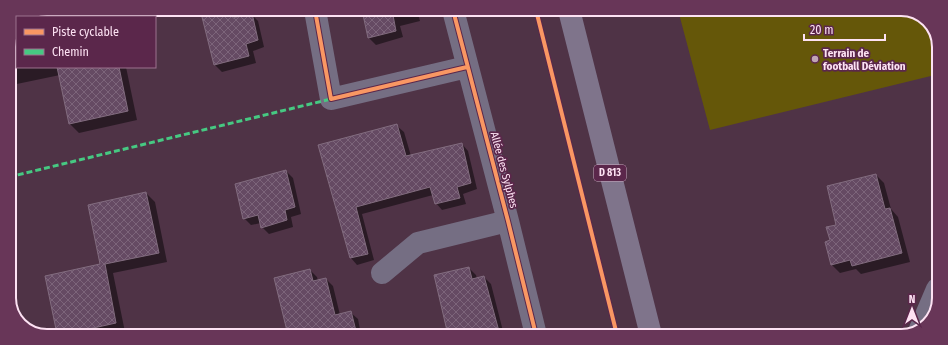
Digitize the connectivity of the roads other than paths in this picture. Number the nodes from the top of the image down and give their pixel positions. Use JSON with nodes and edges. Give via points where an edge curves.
{"nodes":[{"id":1,"x":316,"y":16,"type":"edge"},
{"id":2,"x":454,"y":16,"type":"edge"},
{"id":3,"x":571,"y":16,"type":"edge"},
{"id":4,"x":467,"y":67,"type":"junction"},
{"id":5,"x":508,"y":221,"type":"junction"},
{"id":6,"x":382,"y":273,"type":"dead end"},
{"id":7,"x":932,"y":301,"type":"edge"},
{"id":8,"x":925,"y":318,"type":"edge"},
{"id":9,"x":535,"y":329,"type":"edge"},
{"id":10,"x":649,"y":329,"type":"edge"}],
"edges":[{"from":1,"to":4,"type":"street","via":[[331,99]]},
{"from":2,"to":4,"type":"street","name":"Allée des Sylphes"},
{"from":3,"to":10,"type":"main road","number":"D 813"},
{"from":4,"to":5,"type":"street","name":"Allée des Sylphes"},
{"from":5,"to":6,"type":"street","name":"Allée des Sylphes","via":[[418,243]]},
{"from":5,"to":9,"type":"street","name":"Allée des Sylphes"},
{"from":7,"to":8,"type":"street"}]}
